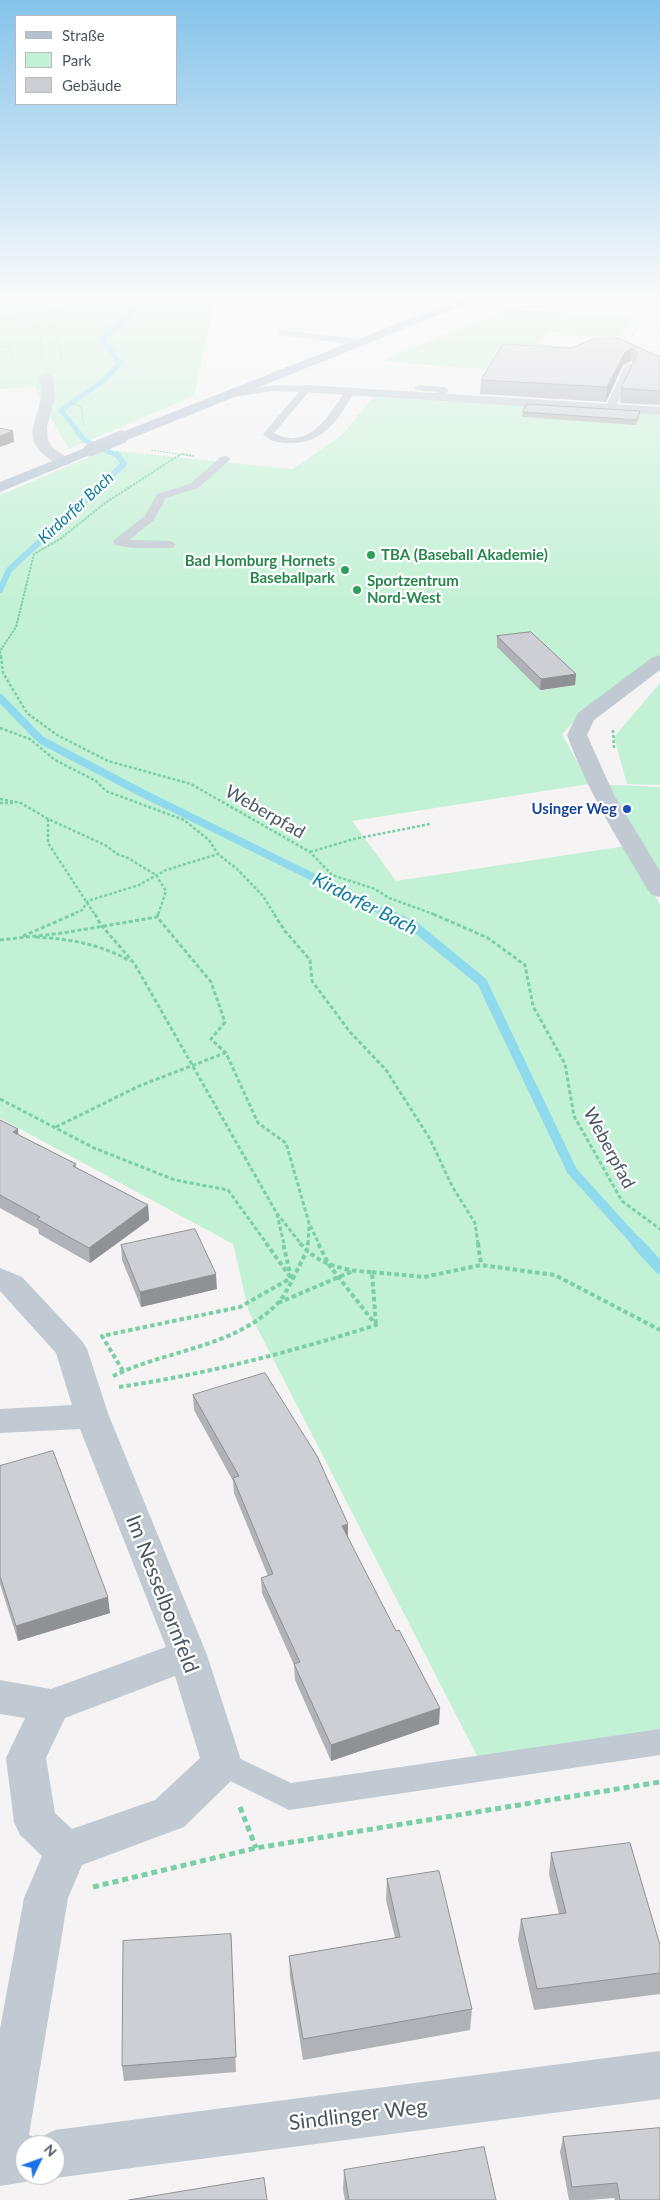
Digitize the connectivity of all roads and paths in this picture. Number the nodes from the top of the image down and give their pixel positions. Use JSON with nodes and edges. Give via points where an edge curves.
{"nodes":[{"id":1,"x":47,"y":400,"type":"edge"},
{"id":2,"x":219,"y":400,"type":"edge"},
{"id":3,"x":296,"y":400,"type":"edge"},
{"id":4,"x":343,"y":400,"type":"edge"},
{"id":5,"x":480,"y":400,"type":"edge"},
{"id":6,"x":614,"y":400,"type":"edge"},
{"id":7,"x":81,"y":406,"type":"dead end"},
{"id":8,"x":610,"y":408,"type":"junction"},
{"id":9,"x":660,"y":411,"type":"edge"},
{"id":10,"x":86,"y":430,"type":"dead end"},
{"id":11,"x":181,"y":454,"type":"dead end"},
{"id":12,"x":225,"y":459,"type":"dead end"},
{"id":13,"x":65,"y":461,"type":"junction"},
{"id":14,"x":0,"y":487,"type":"edge"},
{"id":15,"x":169,"y":545,"type":"dead end"},
{"id":16,"x":660,"y":661,"type":"edge"},
{"id":17,"x":616,"y":724,"type":"dead end"},
{"id":18,"x":0,"y":728,"type":"edge"},
{"id":19,"x":614,"y":749,"type":"dead end"},
{"id":20,"x":0,"y":798,"type":"edge"},
{"id":21,"x":0,"y":803,"type":"edge"},
{"id":22,"x":21,"y":803,"type":"junction"},
{"id":23,"x":48,"y":819,"type":"junction"},
{"id":24,"x":430,"y":824,"type":"dead end"},
{"id":25,"x":310,"y":852,"type":"junction"},
{"id":26,"x":218,"y":854,"type":"junction"},
{"id":27,"x":156,"y":875,"type":"junction"},
{"id":28,"x":660,"y":890,"type":"edge"},
{"id":29,"x":88,"y":901,"type":"junction"},
{"id":30,"x":157,"y":917,"type":"junction"},
{"id":31,"x":101,"y":925,"type":"junction"},
{"id":32,"x":23,"y":936,"type":"junction"},
{"id":33,"x":0,"y":940,"type":"edge"},
{"id":34,"x":134,"y":963,"type":"junction"},
{"id":35,"x":226,"y":1053,"type":"junction"},
{"id":36,"x":192,"y":1063,"type":"junction"},
{"id":37,"x":0,"y":1099,"type":"edge"},
{"id":38,"x":56,"y":1127,"type":"junction"},
{"id":39,"x":276,"y":1212,"type":"junction"},
{"id":40,"x":309,"y":1223,"type":"junction"},
{"id":41,"x":660,"y":1229,"type":"edge"},
{"id":42,"x":307,"y":1251,"type":"junction"},
{"id":43,"x":329,"y":1265,"type":"junction"},
{"id":44,"x":481,"y":1265,"type":"junction"},
{"id":45,"x":354,"y":1271,"type":"junction"},
{"id":46,"x":372,"y":1272,"type":"junction"},
{"id":47,"x":0,"y":1278,"type":"edge"},
{"id":48,"x":291,"y":1278,"type":"junction"},
{"id":49,"x":340,"y":1278,"type":"junction"},
{"id":50,"x":278,"y":1303,"type":"junction"},
{"id":51,"x":376,"y":1326,"type":"junction"},
{"id":52,"x":660,"y":1330,"type":"edge"},
{"id":53,"x":123,"y":1371,"type":"junction"},
{"id":54,"x":88,"y":1404,"type":"junction"},
{"id":55,"x":0,"y":1420,"type":"edge"},
{"id":56,"x":188,"y":1655,"type":"junction"},
{"id":57,"x":0,"y":1697,"type":"edge"},
{"id":58,"x":52,"y":1706,"type":"junction"},
{"id":59,"x":660,"y":1742,"type":"edge"},
{"id":60,"x":222,"y":1763,"type":"junction"},
{"id":61,"x":660,"y":1782,"type":"edge"},
{"id":62,"x":66,"y":1851,"type":"junction"},
{"id":63,"x":46,"y":1898,"type":"junction"},
{"id":64,"x":660,"y":2075,"type":"edge"},
{"id":65,"x":65,"y":2153,"type":"edge"},
{"id":66,"x":15,"y":2159,"type":"edge"},
{"id":67,"x":0,"y":2161,"type":"edge"}],
"edges":[{"from":1,"to":13,"type":"street","via":[[39,435],[46,450]]},
{"from":2,"to":13,"type":"main road","bridge":true},
{"from":3,"to":4,"type":"lane","via":[[268,434],[274,440],[318,434]]},
{"from":5,"to":8,"type":"street"},
{"from":6,"to":8,"type":"lane"},
{"from":7,"to":10,"type":"path"},
{"from":8,"to":9,"type":"street"},
{"from":11,"to":25,"type":"path","name":"Weberpfad","via":[[34,554],[16,627],[0,650],[3,673],[27,713],[57,735],[108,761],[191,784]]},
{"from":12,"to":15,"type":"lane","via":[[194,486],[161,496],[150,518],[119,542]]},
{"from":13,"to":14,"type":"main road"},
{"from":16,"to":28,"type":"street","via":[[585,717],[578,735],[584,755],[605,796]]},
{"from":17,"to":19,"type":"path","via":[[612,732]]},
{"from":18,"to":26,"type":"path","via":[[30,739],[55,760],[96,781],[106,791],[184,820],[209,840]]},
{"from":20,"to":22,"type":"path"},
{"from":21,"to":22,"type":"path"},
{"from":22,"to":23,"type":"path"},
{"from":23,"to":27,"type":"path","via":[[105,845]]},
{"from":23,"to":29,"type":"path","via":[[48,843]]},
{"from":24,"to":25,"type":"path","via":[[366,839],[337,842]]},
{"from":25,"to":41,"type":"path","name":"Weberpfad","via":[[332,875],[375,889],[488,938],[525,965],[533,1006],[566,1064],[574,1116],[622,1201]]},
{"from":26,"to":27,"type":"path"},
{"from":26,"to":44,"type":"path","via":[[263,896],[285,931],[310,960],[312,981],[350,1032],[386,1070],[430,1138],[452,1186],[475,1223]]},
{"from":27,"to":29,"type":"path","via":[[139,885]]},
{"from":27,"to":30,"type":"path","via":[[166,890]]},
{"from":29,"to":31,"type":"path"},
{"from":29,"to":32,"type":"path","via":[[82,910]]},
{"from":30,"to":31,"type":"path"},
{"from":30,"to":35,"type":"path","via":[[211,982],[225,1022],[211,1039]]},
{"from":31,"to":32,"type":"path"},
{"from":31,"to":34,"type":"path"},
{"from":32,"to":33,"type":"path"},
{"from":32,"to":34,"type":"path","via":[[68,938],[116,952]]},
{"from":34,"to":36,"type":"path"},
{"from":35,"to":36,"type":"path"},
{"from":35,"to":40,"type":"path","via":[[258,1124],[286,1143]]},
{"from":36,"to":38,"type":"path","via":[[127,1090]]},
{"from":36,"to":39,"type":"path"},
{"from":37,"to":38,"type":"path"},
{"from":38,"to":48,"type":"path","via":[[94,1148],[175,1180],[228,1190]]},
{"from":39,"to":42,"type":"path"},
{"from":39,"to":48,"type":"path"},
{"from":40,"to":42,"type":"path"},
{"from":40,"to":43,"type":"path"},
{"from":42,"to":43,"type":"path"},
{"from":42,"to":48,"type":"path"},
{"from":43,"to":45,"type":"path"},
{"from":43,"to":49,"type":"path"},
{"from":44,"to":46,"type":"path","via":[[424,1277]]},
{"from":44,"to":52,"type":"path","via":[[555,1275]]},
{"from":45,"to":46,"type":"path"},
{"from":45,"to":49,"type":"path"},
{"from":46,"to":51,"type":"path"},
{"from":47,"to":54,"type":"street","name":"Im Nesselbornfeld","via":[[11,1284],[71,1349]]},
{"from":48,"to":50,"type":"path"},
{"from":48,"to":53,"type":"path","via":[[240,1307],[102,1336]]},
{"from":49,"to":50,"type":"path"},
{"from":49,"to":51,"type":"path"},
{"from":50,"to":53,"type":"path","via":[[257,1320],[216,1341]]},
{"from":51,"to":54,"type":"path","via":[[302,1349]]},
{"from":53,"to":54,"type":"path"},
{"from":54,"to":55,"type":"street"},
{"from":54,"to":56,"type":"street","name":"Im Nesselbornfeld"},
{"from":56,"to":58,"type":"street"},
{"from":56,"to":60,"type":"street","name":"Im Nesselbornfeld"},
{"from":57,"to":58,"type":"street"},
{"from":58,"to":62,"type":"street","via":[[26,1758],[35,1822]]},
{"from":59,"to":60,"type":"lane","via":[[289,1797]]},
{"from":60,"to":62,"type":"street","via":[[169,1814]]},
{"from":61,"to":63,"type":"path","via":[[256,1848]]},
{"from":62,"to":63,"type":"street"},
{"from":63,"to":67,"type":"street"},
{"from":64,"to":65,"type":"street","name":"Sindlinger Weg"},
{"from":66,"to":67,"type":"street"}]}
